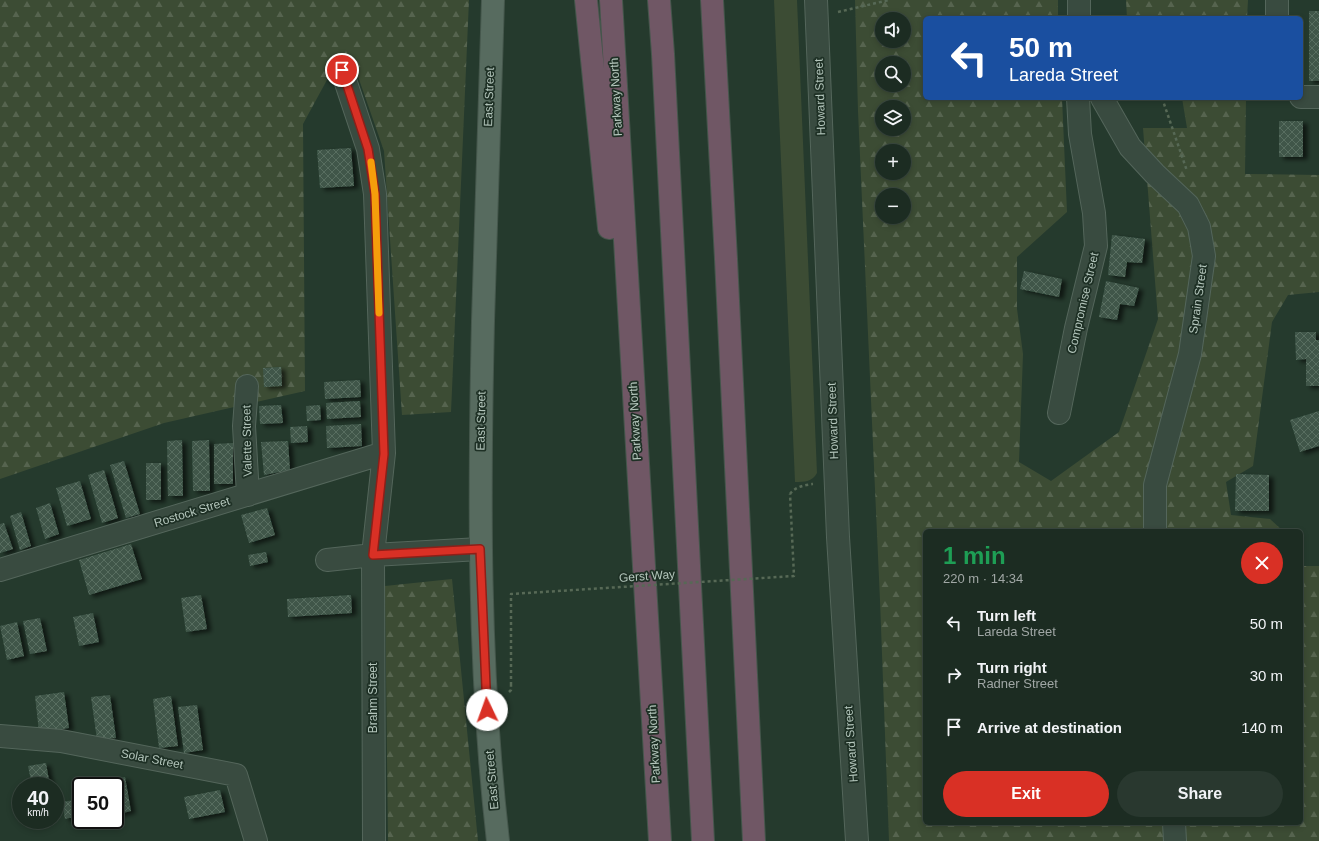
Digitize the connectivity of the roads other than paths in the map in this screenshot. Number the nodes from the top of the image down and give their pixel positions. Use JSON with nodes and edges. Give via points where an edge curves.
{"nodes":[{"id":1,"x":493,"y":0,"type":"edge"},
{"id":2,"x":586,"y":0,"type":"edge"},
{"id":3,"x":611,"y":0,"type":"edge"},
{"id":4,"x":659,"y":0,"type":"edge"},
{"id":5,"x":1079,"y":0,"type":"edge"},
{"id":6,"x":1277,"y":0,"type":"edge"},
{"id":7,"x":714,"y":7,"type":"edge"},
{"id":8,"x":816,"y":8,"type":"edge"},
{"id":9,"x":1079,"y":16,"type":"edge"},
{"id":10,"x":1277,"y":16,"type":"edge"},
{"id":11,"x":342,"y":70,"type":"dead end"},
{"id":12,"x":1303,"y":97,"type":"edge"},
{"id":13,"x":1319,"y":97,"type":"edge"},
{"id":14,"x":1078,"y":100,"type":"edge"},
{"id":15,"x":1103,"y":100,"type":"edge"},
{"id":16,"x":247,"y":386,"type":"dead end"},
{"id":17,"x":1059,"y":413,"type":"dead end"},
{"id":18,"x":384,"y":454,"type":"junction"},
{"id":19,"x":248,"y":495,"type":"junction"},
{"id":20,"x":1155,"y":529,"type":"edge"},
{"id":21,"x":480,"y":549,"type":"junction"},
{"id":22,"x":642,"y":549,"type":"junction"},
{"id":23,"x":373,"y":555,"type":"junction"},
{"id":24,"x":327,"y":560,"type":"dead end"},
{"id":25,"x":0,"y":570,"type":"edge"},
{"id":26,"x":0,"y":736,"type":"edge"},
{"id":27,"x":1174,"y":825,"type":"edge"},
{"id":28,"x":256,"y":841,"type":"edge"},
{"id":29,"x":374,"y":841,"type":"edge"},
{"id":30,"x":498,"y":841,"type":"edge"},
{"id":31,"x":660,"y":841,"type":"edge"},
{"id":32,"x":703,"y":841,"type":"edge"},
{"id":33,"x":754,"y":841,"type":"edge"},
{"id":34,"x":857,"y":841,"type":"edge"},
{"id":35,"x":1175,"y":841,"type":"edge"}],
"edges":[{"from":1,"to":21,"type":"main road","name":"East Street","via":[[480,442]]},
{"from":2,"to":22,"type":"highway"},
{"from":3,"to":22,"type":"highway","name":"Parkway North"},
{"from":4,"to":32,"type":"highway"},
{"from":5,"to":9,"type":"street"},
{"from":6,"to":10,"type":"street"},
{"from":7,"to":33,"type":"highway"},
{"from":8,"to":34,"type":"street","name":"Howard Street","via":[[838,529]]},
{"from":11,"to":18,"type":"street","name":"Brahm Street","via":[[368,149],[375,194]]},
{"from":12,"to":13,"type":"street"},
{"from":14,"to":17,"type":"street","name":"Compromise Street","via":[[1080,134],[1094,213],[1096,246]]},
{"from":15,"to":20,"type":"street","name":"Sprain Street","via":[[1130,147],[1188,205],[1199,227],[1204,256],[1190,354],[1155,485]]},
{"from":16,"to":19,"type":"street","name":"Valette Street","via":[[244,426]]},
{"from":18,"to":19,"type":"street","name":"Rostock Street"},
{"from":18,"to":23,"type":"street","name":"Brahm Street"},
{"from":19,"to":25,"type":"street","name":"Rostock Street"},
{"from":21,"to":23,"type":"street"},
{"from":21,"to":30,"type":"main road","name":"East Street","via":[[486,696]]},
{"from":22,"to":31,"type":"highway","name":"Parkway North"},
{"from":23,"to":24,"type":"street"},
{"from":23,"to":29,"type":"street","name":"Brahm Street"},
{"from":26,"to":28,"type":"street","name":"Solar Street","via":[[61,741],[236,775]]},
{"from":27,"to":35,"type":"street"}]}
